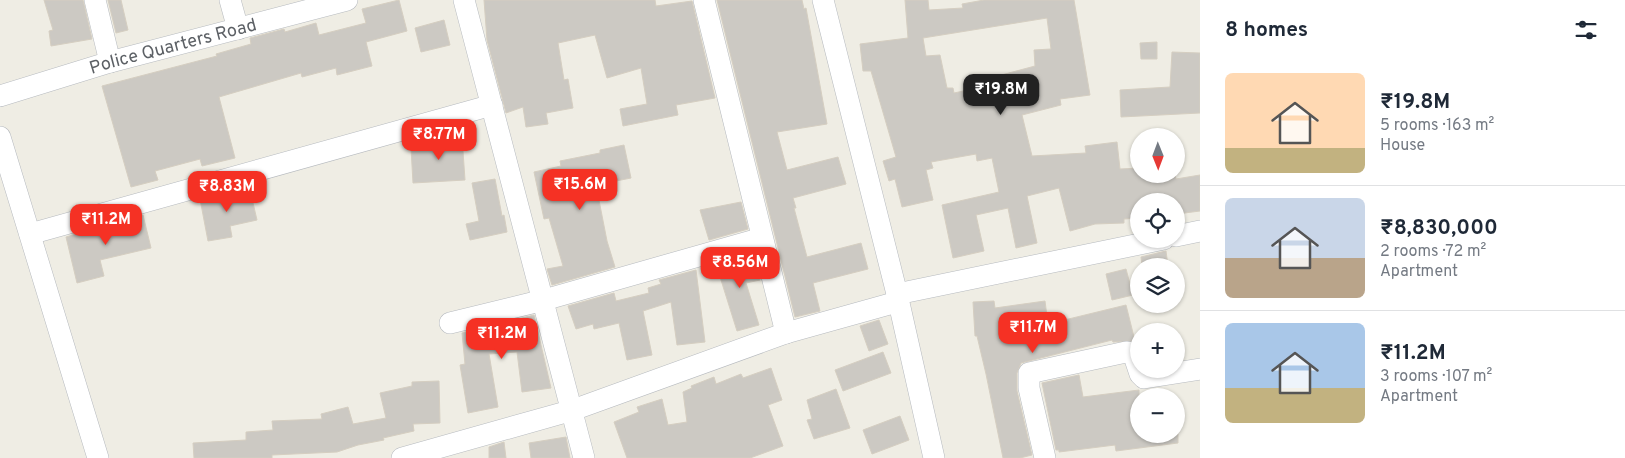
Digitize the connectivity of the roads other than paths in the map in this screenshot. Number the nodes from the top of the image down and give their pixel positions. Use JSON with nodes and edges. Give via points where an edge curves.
{"nodes":[{"id":1,"x":95,"y":0,"type":"edge"},
{"id":2,"x":230,"y":0,"type":"edge"},
{"id":3,"x":347,"y":0,"type":"edge"},
{"id":4,"x":464,"y":0,"type":"edge"},
{"id":5,"x":704,"y":0,"type":"edge"},
{"id":6,"x":823,"y":0,"type":"edge"},
{"id":7,"x":238,"y":29,"type":"junction"},
{"id":8,"x":110,"y":62,"type":"junction"},
{"id":9,"x":0,"y":96,"type":"edge"},
{"id":10,"x":492,"y":105,"type":"junction"},
{"id":11,"x":0,"y":137,"type":"edge"},
{"id":12,"x":1200,"y":231,"type":"edge"},
{"id":13,"x":30,"y":234,"type":"junction"},
{"id":14,"x":1185,"y":234,"type":"edge"},
{"id":15,"x":762,"y":238,"type":"junction"},
{"id":16,"x":1130,"y":247,"type":"edge"},
{"id":17,"x":897,"y":298,"type":"junction"},
{"id":18,"x":544,"y":300,"type":"junction"},
{"id":19,"x":450,"y":323,"type":"dead end"},
{"id":20,"x":786,"y":333,"type":"junction"},
{"id":21,"x":1200,"y":369,"type":"edge"},
{"id":22,"x":573,"y":410,"type":"junction"},
{"id":23,"x":98,"y":458,"type":"edge"},
{"id":24,"x":402,"y":458,"type":"edge"},
{"id":25,"x":584,"y":458,"type":"edge"},
{"id":26,"x":934,"y":458,"type":"edge"},
{"id":27,"x":1045,"y":458,"type":"edge"}],
"edges":[{"from":1,"to":8,"type":"street"},
{"from":2,"to":7,"type":"street"},
{"from":3,"to":7,"type":"street","name":"Police Quarters Road"},
{"from":4,"to":10,"type":"street"},
{"from":5,"to":15,"type":"street"},
{"from":6,"to":17,"type":"street"},
{"from":7,"to":8,"type":"street","name":"Police Quarters Road"},
{"from":8,"to":9,"type":"street","name":"Police Quarters Road"},
{"from":10,"to":13,"type":"street"},
{"from":10,"to":18,"type":"street"},
{"from":11,"to":13,"type":"street"},
{"from":12,"to":14,"type":"street"},
{"from":13,"to":23,"type":"street"},
{"from":15,"to":18,"type":"street"},
{"from":15,"to":20,"type":"street"},
{"from":16,"to":17,"type":"street"},
{"from":17,"to":20,"type":"street"},
{"from":17,"to":26,"type":"street"},
{"from":18,"to":19,"type":"street"},
{"from":18,"to":22,"type":"street"},
{"from":20,"to":22,"type":"street"},
{"from":21,"to":27,"type":"street","via":[[1144,378],[1133,353],[1126,352],[1029,373],[1029,388]]},
{"from":22,"to":24,"type":"street"},
{"from":22,"to":25,"type":"street"}]}
